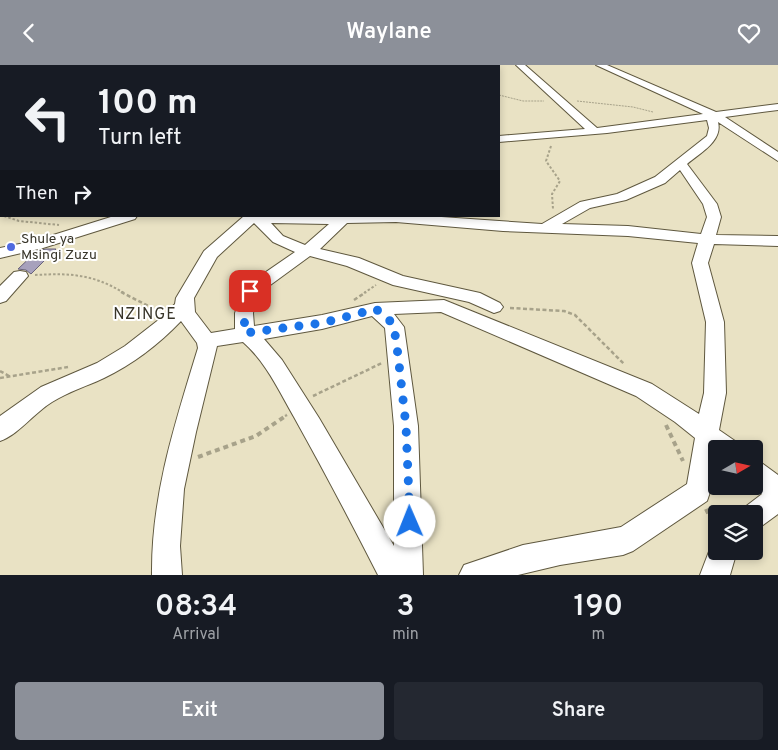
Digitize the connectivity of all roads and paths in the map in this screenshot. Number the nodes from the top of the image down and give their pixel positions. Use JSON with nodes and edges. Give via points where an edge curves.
{"nodes":[{"id":1,"x":520,"y":65,"type":"edge"},
{"id":2,"x":600,"y":65,"type":"edge"},
{"id":3,"x":500,"y":95,"type":"edge"},
{"id":4,"x":562,"y":101,"type":"junction"},
{"id":5,"x":778,"y":107,"type":"edge"},
{"id":6,"x":658,"y":113,"type":"dead end"},
{"id":7,"x":714,"y":116,"type":"junction"},
{"id":8,"x":500,"y":131,"type":"edge"},
{"id":9,"x":594,"y":131,"type":"junction"},
{"id":10,"x":560,"y":134,"type":"junction"},
{"id":11,"x":514,"y":138,"type":"junction"},
{"id":12,"x":500,"y":139,"type":"edge"},
{"id":13,"x":778,"y":157,"type":"edge"},
{"id":14,"x":680,"y":162,"type":"junction"},
{"id":15,"x":7,"y":217,"type":"edge"},
{"id":16,"x":125,"y":217,"type":"edge"},
{"id":17,"x":252,"y":217,"type":"edge"},
{"id":18,"x":255,"y":217,"type":"edge"},
{"id":19,"x":363,"y":217,"type":"edge"},
{"id":20,"x":258,"y":219,"type":"junction"},
{"id":21,"x":343,"y":219,"type":"junction"},
{"id":22,"x":559,"y":219,"type":"junction"},
{"id":23,"x":93,"y":227,"type":"junction"},
{"id":24,"x":545,"y":228,"type":"junction"},
{"id":25,"x":708,"y":239,"type":"junction"},
{"id":26,"x":778,"y":241,"type":"edge"},
{"id":27,"x":308,"y":250,"type":"junction"},
{"id":28,"x":0,"y":253,"type":"edge"},
{"id":29,"x":20,"y":276,"type":"joint"},
{"id":30,"x":0,"y":297,"type":"edge"},
{"id":31,"x":494,"y":307,"type":"joint"},
{"id":32,"x":376,"y":309,"type":"junction"},
{"id":33,"x":179,"y":311,"type":"junction"},
{"id":34,"x":245,"y":333,"type":"junction"},
{"id":35,"x":206,"y":341,"type":"junction"},
{"id":36,"x":398,"y":355,"type":"junction"},
{"id":37,"x":71,"y":367,"type":"dead end"},
{"id":38,"x":0,"y":371,"type":"edge"},
{"id":39,"x":9,"y":376,"type":"junction"},
{"id":40,"x":0,"y":379,"type":"edge"},
{"id":41,"x":644,"y":390,"type":"junction"},
{"id":42,"x":298,"y":404,"type":"junction"},
{"id":43,"x":665,"y":423,"type":"dead end"},
{"id":44,"x":0,"y":431,"type":"edge"},
{"id":45,"x":716,"y":440,"type":"edge"},
{"id":46,"x":717,"y":440,"type":"edge"},
{"id":47,"x":708,"y":463,"type":"edge"},
{"id":48,"x":178,"y":464,"type":"junction"},
{"id":49,"x":763,"y":479,"type":"edge"},
{"id":50,"x":778,"y":491,"type":"edge"},
{"id":51,"x":698,"y":492,"type":"junction"},
{"id":52,"x":778,"y":498,"type":"edge"},
{"id":53,"x":763,"y":509,"type":"edge"},
{"id":54,"x":708,"y":513,"type":"edge"},
{"id":55,"x":720,"y":560,"type":"edge"},
{"id":56,"x":167,"y":575,"type":"edge"},
{"id":57,"x":394,"y":575,"type":"edge"},
{"id":58,"x":408,"y":575,"type":"edge"},
{"id":59,"x":474,"y":575,"type":"edge"},
{"id":60,"x":715,"y":575,"type":"edge"}],
"edges":[{"from":1,"to":4,"type":"street"},
{"from":2,"to":7,"type":"street"},
{"from":3,"to":4,"type":"path","via":[[523,101]]},
{"from":4,"to":6,"type":"path","via":[[633,107]]},
{"from":4,"to":9,"type":"street"},
{"from":5,"to":7,"type":"street"},
{"from":7,"to":9,"type":"street"},
{"from":7,"to":13,"type":"street"},
{"from":7,"to":14,"type":"street","via":[[712,137]]},
{"from":8,"to":11,"type":"street"},
{"from":9,"to":10,"type":"street"},
{"from":10,"to":11,"type":"street"},
{"from":10,"to":22,"type":"path","via":[[548,151],[546,161],[560,181],[551,203]]},
{"from":11,"to":12,"type":"street"},
{"from":14,"to":22,"type":"street","via":[[660,180],[621,197],[585,205]]},
{"from":14,"to":25,"type":"street","via":[[713,211]]},
{"from":15,"to":23,"type":"path","via":[[19,221]]},
{"from":16,"to":23,"type":"street"},
{"from":17,"to":33,"type":"street","via":[[210,254]]},
{"from":18,"to":20,"type":"street"},
{"from":19,"to":21,"type":"street"},
{"from":19,"to":24,"type":"street"},
{"from":20,"to":21,"type":"street"},
{"from":20,"to":27,"type":"street","via":[[278,239]]},
{"from":21,"to":27,"type":"street"},
{"from":22,"to":24,"type":"street"},
{"from":23,"to":28,"type":"street"},
{"from":24,"to":25,"type":"street","via":[[628,231]]},
{"from":25,"to":26,"type":"street"},
{"from":25,"to":46,"type":"street","via":[[700,263],[715,322]]},
{"from":27,"to":31,"type":"street","via":[[353,262],[399,281],[474,297]]},
{"from":27,"to":34,"type":"street","via":[[250,291],[244,313]]},
{"from":29,"to":30,"type":"street"},
{"from":29,"to":33,"type":"path","via":[[71,274],[97,279],[149,308]]},
{"from":31,"to":41,"type":"path","via":[[564,311],[575,315],[623,363]]},
{"from":32,"to":34,"type":"street","via":[[322,323]]},
{"from":32,"to":36,"type":"street","via":[[394,327]]},
{"from":32,"to":41,"type":"street","via":[[444,306]]},
{"from":33,"to":35,"type":"street","via":[[186,314]]},
{"from":33,"to":44,"type":"street","via":[[135,350],[112,365],[49,393]]},
{"from":34,"to":35,"type":"street"},
{"from":34,"to":42,"type":"street","via":[[278,371]]},
{"from":35,"to":48,"type":"street","via":[[208,348]]},
{"from":36,"to":42,"type":"path"},
{"from":36,"to":58,"type":"street","via":[[408,468]]},
{"from":37,"to":39,"type":"path"},
{"from":38,"to":39,"type":"path"},
{"from":39,"to":40,"type":"path"},
{"from":41,"to":45,"type":"street"},
{"from":42,"to":48,"type":"path","via":[[279,422],[254,438]]},
{"from":42,"to":57,"type":"street"},
{"from":43,"to":51,"type":"path"},
{"from":47,"to":51,"type":"street"},
{"from":48,"to":56,"type":"street","via":[[168,527]]},
{"from":49,"to":50,"type":"street"},
{"from":51,"to":54,"type":"path"},
{"from":51,"to":59,"type":"street","via":[[623,541],[523,559]]},
{"from":52,"to":53,"type":"street"},
{"from":55,"to":60,"type":"street"}]}
